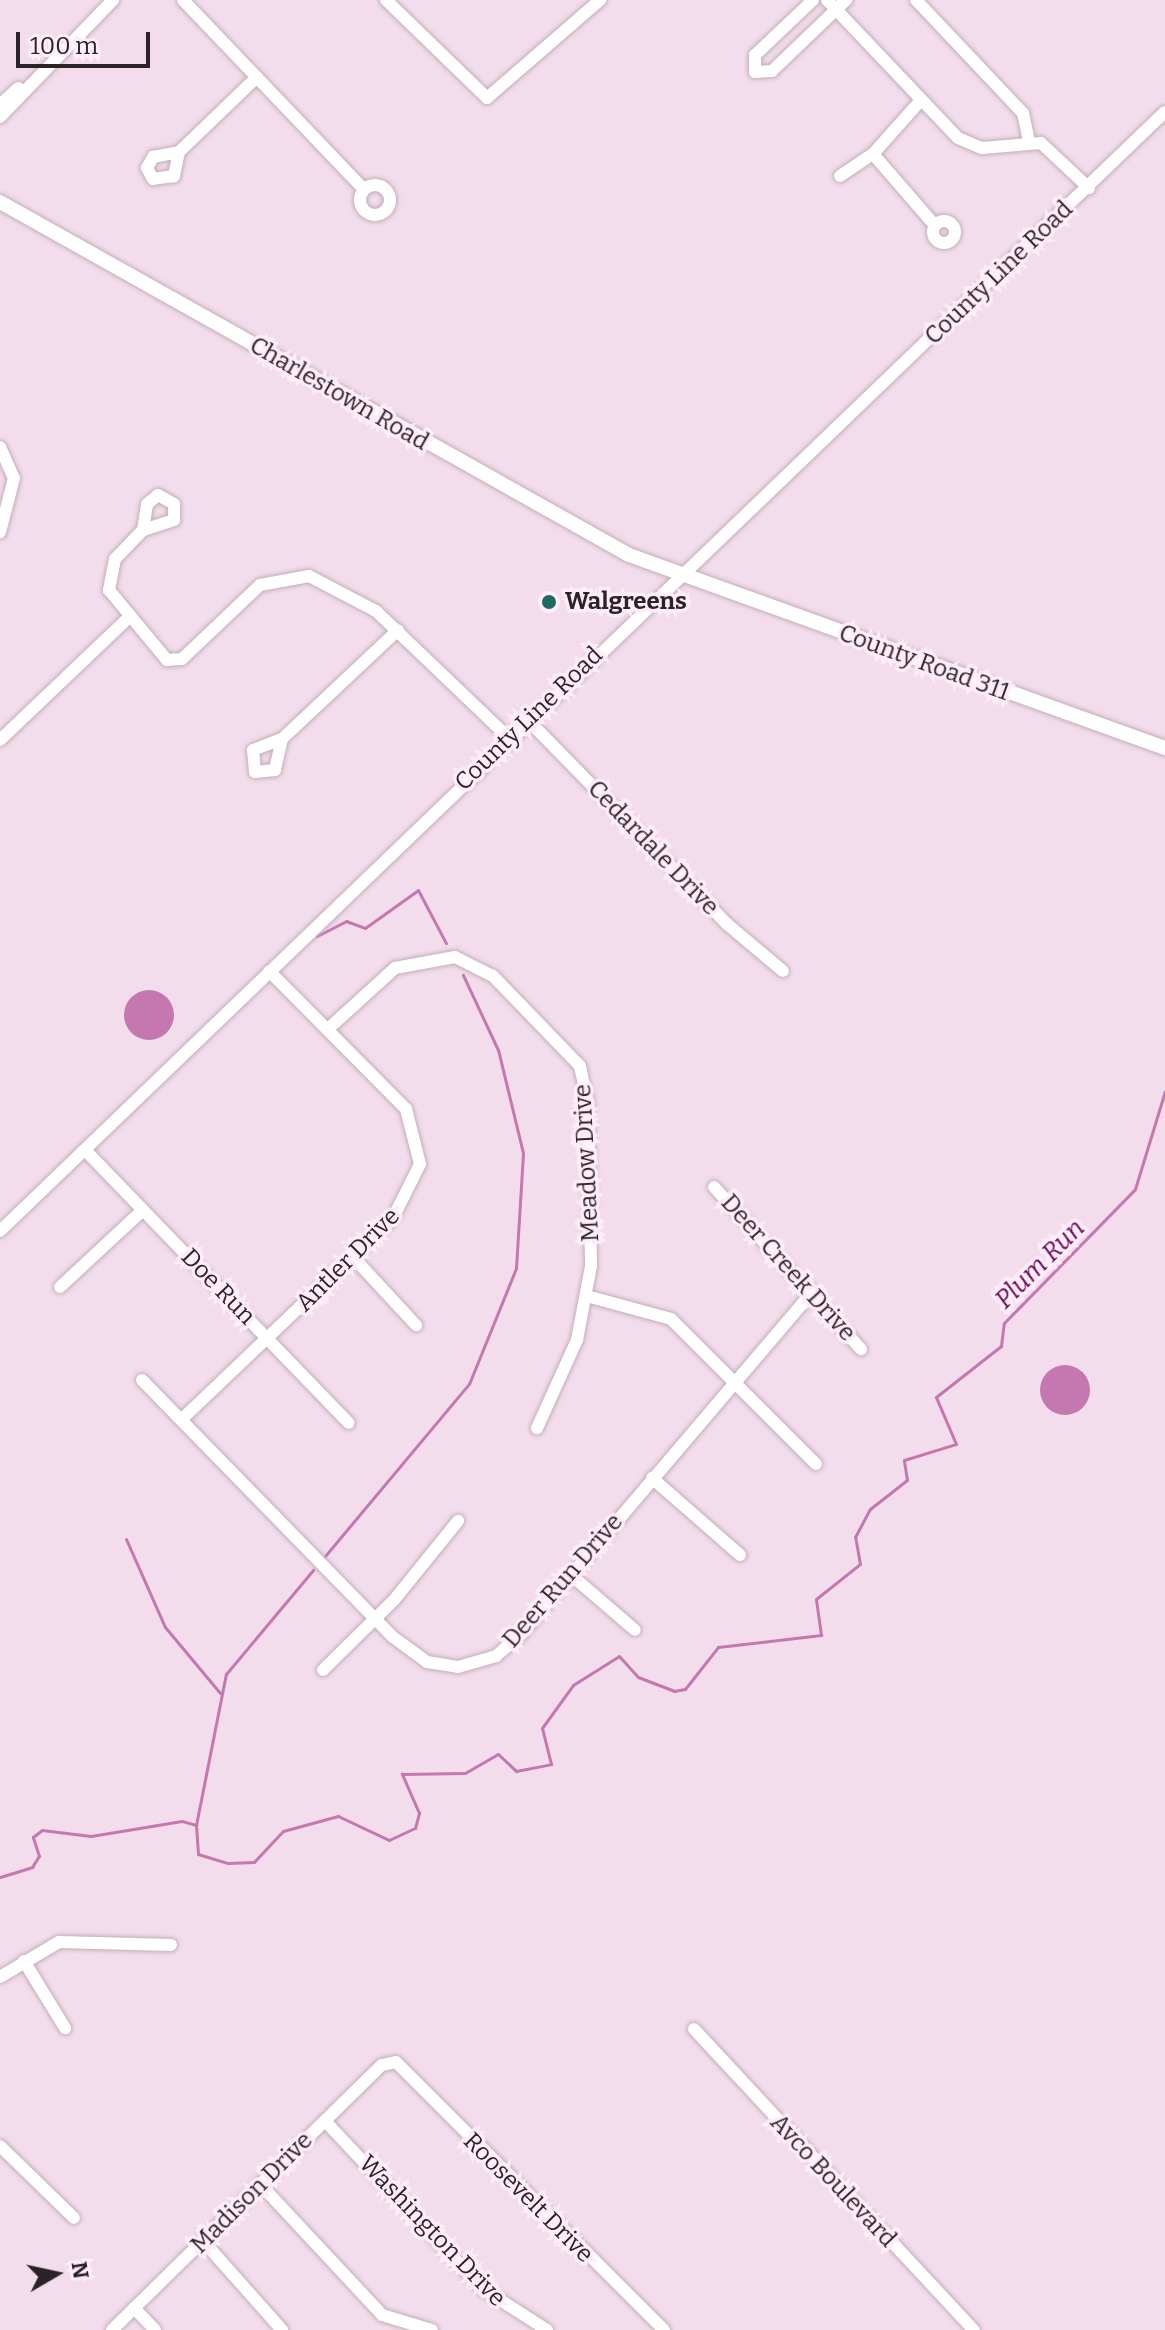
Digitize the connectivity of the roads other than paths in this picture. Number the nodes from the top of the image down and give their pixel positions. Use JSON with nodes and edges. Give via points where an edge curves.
{"nodes":[{"id":1,"x":113,"y":0,"type":"edge"},
{"id":2,"x":183,"y":0,"type":"edge"},
{"id":3,"x":386,"y":0,"type":"edge"},
{"id":4,"x":813,"y":0,"type":"edge"},
{"id":5,"x":916,"y":0,"type":"edge"},
{"id":6,"x":594,"y":1,"type":"edge"},
{"id":7,"x":836,"y":3,"type":"edge"},
{"id":8,"x":54,"y":64,"type":"junction"},
{"id":9,"x":257,"y":77,"type":"junction"},
{"id":10,"x":921,"y":100,"type":"junction"},
{"id":11,"x":0,"y":105,"type":"edge"},
{"id":12,"x":1165,"y":112,"type":"edge"},
{"id":13,"x":0,"y":117,"type":"edge"},
{"id":14,"x":1029,"y":141,"type":"junction"},
{"id":15,"x":179,"y":152,"type":"dead end"},
{"id":16,"x":873,"y":154,"type":"junction"},
{"id":17,"x":840,"y":176,"type":"dead end"},
{"id":18,"x":361,"y":186,"type":"dead end"},
{"id":19,"x":1089,"y":188,"type":"junction"},
{"id":20,"x":0,"y":202,"type":"edge"},
{"id":21,"x":932,"y":222,"type":"dead end"},
{"id":22,"x":0,"y":447,"type":"edge"},
{"id":23,"x":143,"y":530,"type":"dead end"},
{"id":24,"x":0,"y":532,"type":"edge"},
{"id":25,"x":683,"y":575,"type":"junction"},
{"id":26,"x":128,"y":618,"type":"junction"},
{"id":27,"x":398,"y":630,"type":"junction"},
{"id":28,"x":527,"y":719,"type":"junction"},
{"id":29,"x":508,"y":737,"type":"junction"},
{"id":30,"x":282,"y":739,"type":"dead end"},
{"id":31,"x":0,"y":740,"type":"edge"},
{"id":32,"x":1165,"y":748,"type":"edge"},
{"id":33,"x":269,"y":971,"type":"junction"},
{"id":34,"x":783,"y":971,"type":"dead end"},
{"id":35,"x":328,"y":1029,"type":"junction"},
{"id":36,"x":86,"y":1151,"type":"junction"},
{"id":37,"x":714,"y":1187,"type":"dead end"},
{"id":38,"x":143,"y":1210,"type":"junction"},
{"id":39,"x":0,"y":1231,"type":"edge"},
{"id":40,"x":353,"y":1257,"type":"junction"},
{"id":41,"x":60,"y":1287,"type":"dead end"},
{"id":42,"x":813,"y":1291,"type":"junction"},
{"id":43,"x":587,"y":1296,"type":"junction"},
{"id":44,"x":416,"y":1325,"type":"dead end"},
{"id":45,"x":268,"y":1339,"type":"junction"},
{"id":46,"x":861,"y":1349,"type":"dead end"},
{"id":47,"x":142,"y":1380,"type":"dead end"},
{"id":48,"x":734,"y":1381,"type":"junction"},
{"id":49,"x":182,"y":1419,"type":"junction"},
{"id":50,"x":349,"y":1423,"type":"dead end"},
{"id":51,"x":537,"y":1428,"type":"dead end"},
{"id":52,"x":816,"y":1464,"type":"dead end"},
{"id":53,"x":652,"y":1478,"type":"junction"},
{"id":54,"x":458,"y":1521,"type":"dead end"},
{"id":55,"x":740,"y":1555,"type":"dead end"},
{"id":56,"x":571,"y":1575,"type":"junction"},
{"id":57,"x":376,"y":1620,"type":"junction"},
{"id":58,"x":635,"y":1630,"type":"dead end"},
{"id":59,"x":323,"y":1670,"type":"dead end"},
{"id":60,"x":171,"y":1945,"type":"dead end"},
{"id":61,"x":24,"y":1961,"type":"junction"},
{"id":62,"x":0,"y":1977,"type":"edge"},
{"id":63,"x":65,"y":2028,"type":"dead end"},
{"id":64,"x":694,"y":2029,"type":"dead end"},
{"id":65,"x":396,"y":2062,"type":"joint"},
{"id":66,"x":325,"y":2121,"type":"junction"},
{"id":67,"x":0,"y":2146,"type":"edge"},
{"id":68,"x":260,"y":2184,"type":"junction"},
{"id":69,"x":74,"y":2218,"type":"dead end"},
{"id":70,"x":204,"y":2242,"type":"junction"},
{"id":71,"x":134,"y":2308,"type":"junction"},
{"id":72,"x":112,"y":2330,"type":"edge"},
{"id":73,"x":155,"y":2330,"type":"edge"},
{"id":74,"x":282,"y":2330,"type":"edge"},
{"id":75,"x":432,"y":2330,"type":"edge"},
{"id":76,"x":547,"y":2330,"type":"edge"},
{"id":77,"x":664,"y":2330,"type":"edge"},
{"id":78,"x":974,"y":2330,"type":"edge"}],
"edges":[{"from":1,"to":8,"type":"street"},
{"from":2,"to":9,"type":"street"},
{"from":3,"to":6,"type":"street","via":[[487,98]]},
{"from":4,"to":7,"type":"street","via":[[755,55],[755,72],[772,71]]},
{"from":5,"to":14,"type":"street","via":[[1023,113]]},
{"from":7,"to":10,"type":"street"},
{"from":8,"to":11,"type":"street"},
{"from":8,"to":13,"type":"street"},
{"from":9,"to":15,"type":"street"},
{"from":9,"to":18,"type":"street"},
{"from":10,"to":14,"type":"street","via":[[966,144]]},
{"from":10,"to":16,"type":"street"},
{"from":12,"to":19,"type":"street","name":"County Line Road"},
{"from":14,"to":19,"type":"street","via":[[1053,150]]},
{"from":16,"to":17,"type":"street"},
{"from":16,"to":21,"type":"street"},
{"from":19,"to":25,"type":"street","name":"County Line Road"},
{"from":20,"to":25,"type":"main road","name":"Charlestown Road","via":[[540,509]]},
{"from":22,"to":24,"type":"street","via":[[14,486]]},
{"from":23,"to":26,"type":"street","via":[[109,574],[112,598]]},
{"from":25,"to":28,"type":"street","name":"County Line Road"},
{"from":25,"to":32,"type":"main road","name":"County Road 311"},
{"from":26,"to":27,"type":"street","via":[[163,656],[178,661],[260,585],[299,574],[339,589]]},
{"from":26,"to":31,"type":"street"},
{"from":27,"to":29,"type":"street"},
{"from":27,"to":30,"type":"street"},
{"from":28,"to":29,"type":"street","name":"County Line Road"},
{"from":28,"to":34,"type":"street","name":"Cedardale Drive","via":[[727,924]]},
{"from":29,"to":33,"type":"street","name":"County Line Road"},
{"from":33,"to":35,"type":"street","name":"Antler Drive"},
{"from":33,"to":36,"type":"street","name":"County Line Road"},
{"from":35,"to":40,"type":"street","name":"Antler Drive","via":[[406,1109],[419,1142],[411,1194]]},
{"from":35,"to":43,"type":"street","name":"Meadow Drive","via":[[395,968],[455,957],[493,976],[570,1048],[588,1105],[594,1225]]},
{"from":36,"to":38,"type":"street","name":"Doe Run"},
{"from":36,"to":39,"type":"street","name":"County Line Road"},
{"from":37,"to":42,"type":"street","name":"Deer Creek Drive"},
{"from":38,"to":41,"type":"street"},
{"from":38,"to":45,"type":"street","name":"Doe Run"},
{"from":40,"to":44,"type":"street"},
{"from":40,"to":45,"type":"street","name":"Antler Drive"},
{"from":42,"to":46,"type":"street","name":"Deer Creek Drive"},
{"from":42,"to":48,"type":"street","name":"Deer Run Drive"},
{"from":43,"to":48,"type":"street","via":[[671,1319]]},
{"from":43,"to":51,"type":"street","name":"Meadow Drive","via":[[568,1362]]},
{"from":45,"to":49,"type":"street","name":"Antler Drive"},
{"from":45,"to":50,"type":"street","name":"Doe Run"},
{"from":47,"to":49,"type":"street","name":"Deer Run Drive"},
{"from":48,"to":52,"type":"street"},
{"from":48,"to":53,"type":"street","name":"Deer Run Drive"},
{"from":49,"to":57,"type":"street","name":"Deer Run Drive"},
{"from":53,"to":55,"type":"street"},
{"from":53,"to":56,"type":"street","name":"Deer Run Drive"},
{"from":54,"to":57,"type":"street"},
{"from":56,"to":57,"type":"street","name":"Deer Run Drive","via":[[522,1633],[478,1663],[427,1662]]},
{"from":56,"to":58,"type":"street"},
{"from":57,"to":59,"type":"street"},
{"from":60,"to":61,"type":"street","via":[[59,1942]]},
{"from":61,"to":62,"type":"street"},
{"from":61,"to":63,"type":"street"},
{"from":64,"to":78,"type":"street","name":"Avco Boulevard"},
{"from":65,"to":66,"type":"street","name":"Madison Drive","via":[[382,2065]]},
{"from":65,"to":77,"type":"street","name":"Roosevelt Drive"},
{"from":66,"to":68,"type":"street","name":"Madison Drive"},
{"from":66,"to":76,"type":"street","name":"Washington Drive","via":[[483,2289]]},
{"from":67,"to":69,"type":"street"},
{"from":68,"to":70,"type":"street","name":"Madison Drive"},
{"from":68,"to":75,"type":"street","via":[[382,2315]]},
{"from":70,"to":71,"type":"street","name":"Madison Drive"},
{"from":70,"to":74,"type":"street"},
{"from":71,"to":72,"type":"street","name":"Madison Drive"},
{"from":71,"to":73,"type":"street"}]}
